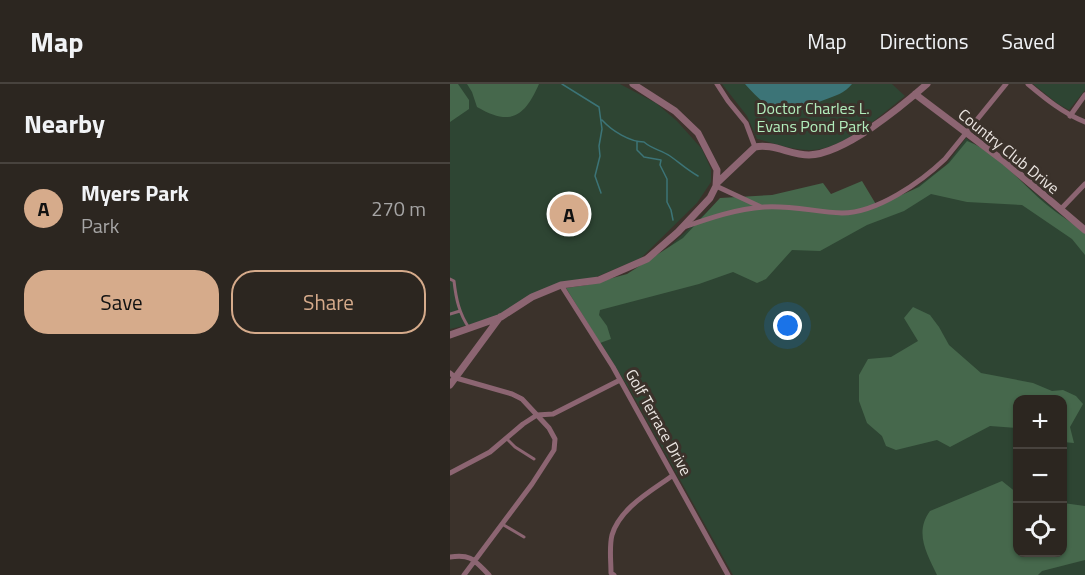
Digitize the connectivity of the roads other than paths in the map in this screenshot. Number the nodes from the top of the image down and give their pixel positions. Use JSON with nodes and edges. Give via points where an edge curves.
{"nodes":[{"id":1,"x":633,"y":84,"type":"edge"},
{"id":2,"x":717,"y":84,"type":"edge"},
{"id":3,"x":927,"y":84,"type":"edge"},
{"id":4,"x":1006,"y":84,"type":"edge"},
{"id":5,"x":1028,"y":84,"type":"edge"},
{"id":6,"x":915,"y":94,"type":"junction"},
{"id":7,"x":1085,"y":95,"type":"edge"},
{"id":8,"x":1070,"y":116,"type":"junction"},
{"id":9,"x":1085,"y":122,"type":"edge"},
{"id":10,"x":966,"y":133,"type":"junction"},
{"id":11,"x":754,"y":147,"type":"junction"},
{"id":12,"x":716,"y":184,"type":"junction"},
{"id":13,"x":1085,"y":184,"type":"edge"},
{"id":14,"x":761,"y":207,"type":"junction"},
{"id":15,"x":1061,"y":209,"type":"junction"},
{"id":16,"x":684,"y":226,"type":"junction"},
{"id":17,"x":1085,"y":230,"type":"edge"},
{"id":18,"x":450,"y":279,"type":"edge"},
{"id":19,"x":561,"y":285,"type":"junction"},
{"id":20,"x":460,"y":311,"type":"junction"},
{"id":21,"x":450,"y":314,"type":"edge"},
{"id":22,"x":501,"y":317,"type":"junction"},
{"id":23,"x":470,"y":329,"type":"junction"},
{"id":24,"x":450,"y":335,"type":"edge"},
{"id":25,"x":453,"y":376,"type":"edge"},
{"id":26,"x":620,"y":380,"type":"junction"},
{"id":27,"x":450,"y":386,"type":"edge"},
{"id":28,"x":537,"y":415,"type":"junction"},
{"id":29,"x":506,"y":438,"type":"junction"},
{"id":30,"x":534,"y":459,"type":"dead end"},
{"id":31,"x":450,"y":473,"type":"edge"},
{"id":32,"x":672,"y":476,"type":"junction"},
{"id":33,"x":502,"y":524,"type":"junction"},
{"id":34,"x":524,"y":537,"type":"dead end"},
{"id":35,"x":450,"y":557,"type":"edge"},
{"id":36,"x":475,"y":561,"type":"junction"},
{"id":37,"x":612,"y":574,"type":"edge"},
{"id":38,"x":464,"y":575,"type":"edge"},
{"id":39,"x":489,"y":575,"type":"edge"},
{"id":40,"x":728,"y":575,"type":"edge"}],
"edges":[{"from":1,"to":12,"type":"street","via":[[692,126],[713,160]]},
{"from":2,"to":11,"type":"street","via":[[746,123]]},
{"from":3,"to":6,"type":"street"},
{"from":4,"to":10,"type":"street"},
{"from":5,"to":8,"type":"street"},
{"from":6,"to":10,"type":"street","name":"Country Club Drive"},
{"from":6,"to":11,"type":"street","via":[[854,139],[828,153],[807,155]]},
{"from":7,"to":8,"type":"street"},
{"from":8,"to":9,"type":"street"},
{"from":10,"to":14,"type":"street","via":[[935,168],[878,205],[843,213]]},
{"from":10,"to":15,"type":"street","name":"Country Club Drive"},
{"from":11,"to":12,"type":"street"},
{"from":12,"to":14,"type":"street"},
{"from":12,"to":16,"type":"street","via":[[700,210]]},
{"from":13,"to":15,"type":"street"},
{"from":14,"to":16,"type":"street"},
{"from":15,"to":17,"type":"street","name":"Country Club Drive"},
{"from":16,"to":19,"type":"street","via":[[647,259],[618,273]]},
{"from":18,"to":20,"type":"lane","via":[[454,281]]},
{"from":19,"to":22,"type":"street","via":[[532,297]]},
{"from":19,"to":26,"type":"street","name":"Golf Terrace Drive"},
{"from":20,"to":21,"type":"lane"},
{"from":20,"to":23,"type":"lane"},
{"from":22,"to":23,"type":"street"},
{"from":22,"to":25,"type":"street"},
{"from":23,"to":24,"type":"street"},
{"from":25,"to":27,"type":"street"},
{"from":25,"to":28,"type":"street","via":[[512,394]]},
{"from":26,"to":28,"type":"street","via":[[553,414]]},
{"from":26,"to":32,"type":"street","name":"Golf Terrace Drive"},
{"from":28,"to":29,"type":"street"},
{"from":28,"to":33,"type":"street","via":[[553,434],[554,450]]},
{"from":29,"to":30,"type":"lane"},
{"from":29,"to":31,"type":"street","via":[[482,457]]},
{"from":32,"to":37,"type":"street","via":[[617,523],[612,538]]},
{"from":32,"to":40,"type":"street","name":"Golf Terrace Drive"},
{"from":33,"to":34,"type":"lane"},
{"from":33,"to":36,"type":"street"},
{"from":35,"to":36,"type":"street","via":[[465,555]]},
{"from":36,"to":38,"type":"street"},
{"from":36,"to":39,"type":"street"}]}
